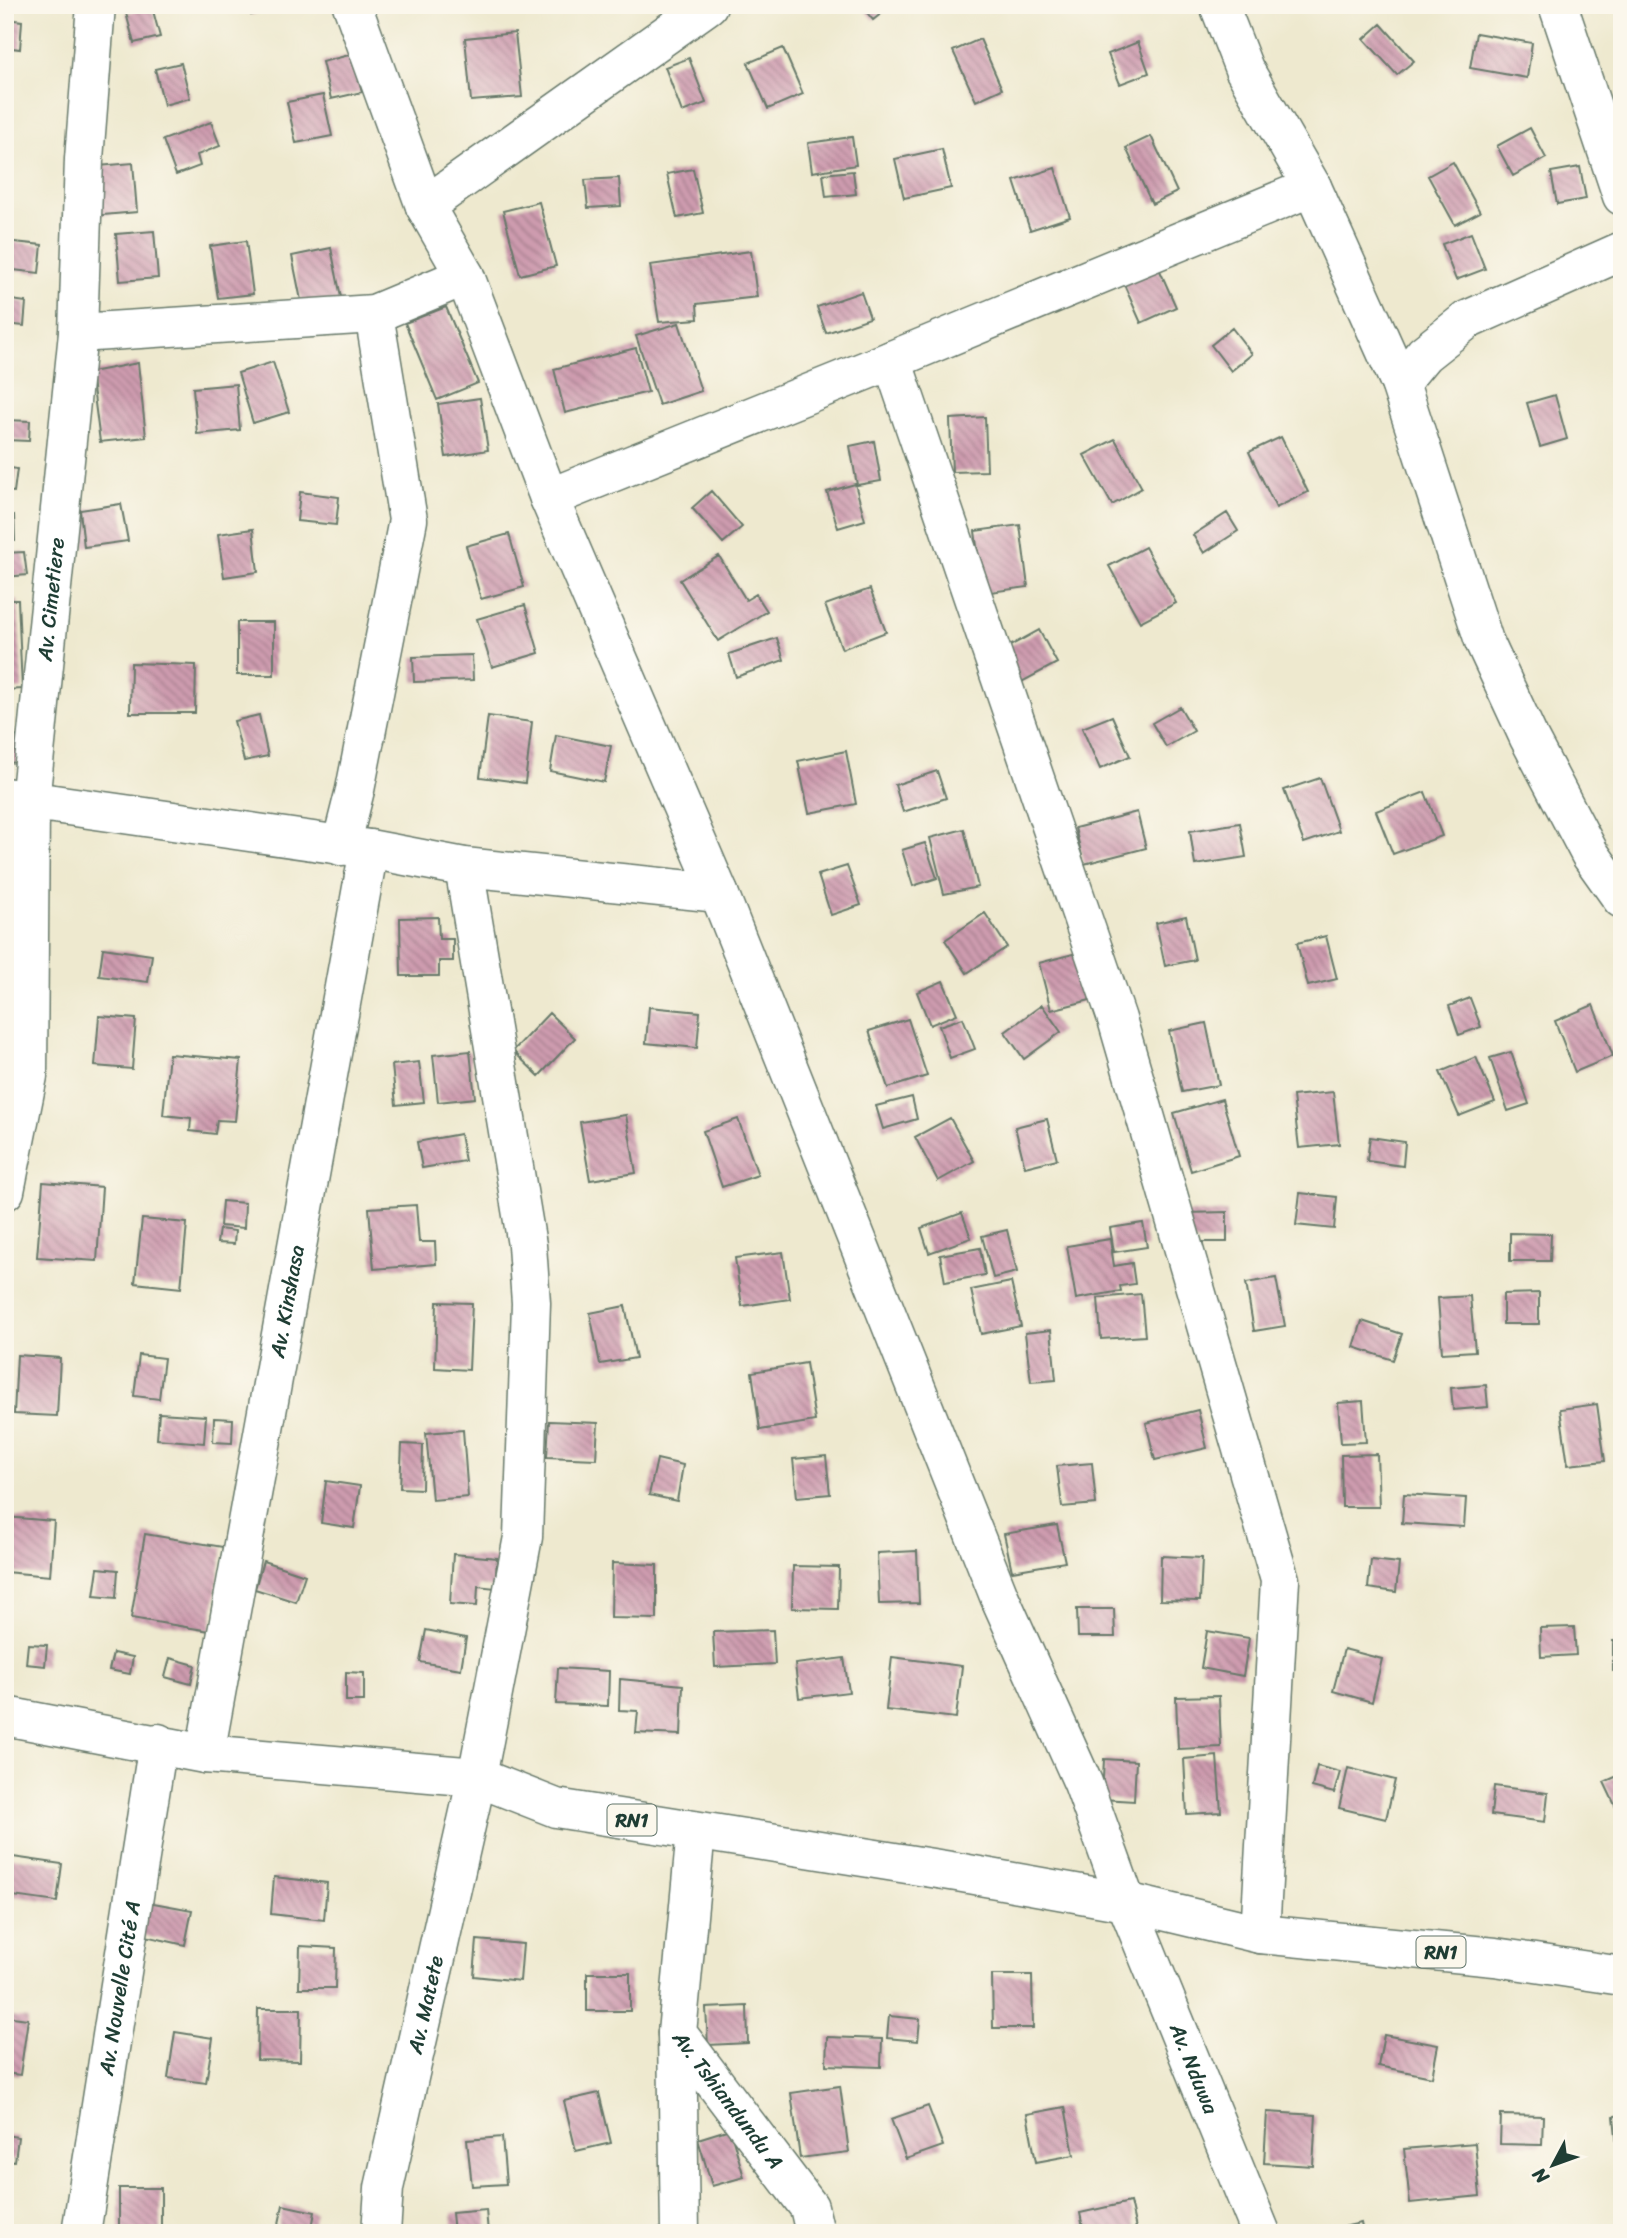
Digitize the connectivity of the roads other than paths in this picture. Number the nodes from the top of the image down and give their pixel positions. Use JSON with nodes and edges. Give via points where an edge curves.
{"nodes":[{"id":1,"x":96,"y":5,"type":"edge"},
{"id":2,"x":352,"y":5,"type":"edge"},
{"id":3,"x":708,"y":5,"type":"edge"},
{"id":4,"x":1219,"y":5,"type":"edge"},
{"id":5,"x":1558,"y":5,"type":"edge"},
{"id":6,"x":1312,"y":187,"type":"junction"},
{"id":7,"x":1622,"y":196,"type":"edge"},
{"id":8,"x":425,"y":205,"type":"junction"},
{"id":9,"x":1622,"y":251,"type":"edge"},
{"id":10,"x":464,"y":276,"type":"junction"},
{"id":11,"x":374,"y":314,"type":"junction"},
{"id":12,"x":78,"y":333,"type":"junction"},
{"id":13,"x":892,"y":360,"type":"junction"},
{"id":14,"x":1399,"y":383,"type":"junction"},
{"id":15,"x":549,"y":498,"type":"junction"},
{"id":16,"x":18,"y":800,"type":"edge"},
{"id":17,"x":355,"y":847,"type":"junction"},
{"id":18,"x":464,"y":867,"type":"junction"},
{"id":19,"x":719,"y":893,"type":"junction"},
{"id":20,"x":1622,"y":898,"type":"edge"},
{"id":21,"x":5,"y":1191,"type":"edge"},
{"id":22,"x":5,"y":1716,"type":"edge"},
{"id":23,"x":159,"y":1744,"type":"junction"},
{"id":24,"x":205,"y":1754,"type":"junction"},
{"id":25,"x":477,"y":1777,"type":"junction"},
{"id":26,"x":696,"y":1831,"type":"junction"},
{"id":27,"x":1126,"y":1902,"type":"junction"},
{"id":28,"x":1260,"y":1934,"type":"junction"},
{"id":29,"x":1622,"y":1976,"type":"edge"},
{"id":30,"x":677,"y":2033,"type":"junction"},
{"id":31,"x":81,"y":2233,"type":"edge"},
{"id":32,"x":381,"y":2233,"type":"edge"},
{"id":33,"x":680,"y":2233,"type":"edge"},
{"id":34,"x":815,"y":2233,"type":"edge"},
{"id":35,"x":1261,"y":2233,"type":"edge"}],
"edges":[{"from":1,"to":12,"type":"main road","name":"Av. Cimetiere","via":[[84,159]]},
{"from":2,"to":8,"type":"main road","name":"Av. Nduwa"},
{"from":3,"to":8,"type":"main road"},
{"from":4,"to":6,"type":"main road","via":[[1244,69]]},
{"from":5,"to":7,"type":"main road"},
{"from":6,"to":13,"type":"main road"},
{"from":6,"to":14,"type":"main road"},
{"from":8,"to":10,"type":"main road","name":"Av. Nduwa"},
{"from":9,"to":14,"type":"main road","via":[[1467,320],[1424,354]]},
{"from":10,"to":11,"type":"main road"},
{"from":10,"to":15,"type":"main road","name":"Av. Nduwa"},
{"from":11,"to":12,"type":"main road"},
{"from":11,"to":17,"type":"main road","name":"Av. Kinshasa","via":[[408,520],[355,790]]},
{"from":12,"to":16,"type":"main road","name":"Av. Cimetiere"},
{"from":13,"to":15,"type":"main road"},
{"from":13,"to":28,"type":"main road","via":[[1116,1019],[1280,1580]]},
{"from":14,"to":20,"type":"main road","via":[[1484,641],[1590,854]]},
{"from":15,"to":19,"type":"main road","name":"Av. Nduwa"},
{"from":16,"to":17,"type":"main road"},
{"from":16,"to":21,"type":"main road","name":"Av. Cimetiere","via":[[28,1076]]},
{"from":17,"to":18,"type":"main road"},
{"from":17,"to":24,"type":"main road","name":"Av. Kinshasa"},
{"from":18,"to":19,"type":"main road"},
{"from":18,"to":25,"type":"main road","name":"Av. Matete","via":[[527,1245],[531,1303],[523,1537]]},
{"from":19,"to":27,"type":"main road","name":"Av. Nduwa","via":[[999,1596],[1083,1783]]},
{"from":22,"to":23,"type":"main road","number":"RN1"},
{"from":23,"to":24,"type":"main road","number":"RN1"},
{"from":23,"to":31,"type":"main road","name":"Av. Nouvelle Cité A"},
{"from":24,"to":25,"type":"main road","number":"RN1"},
{"from":25,"to":26,"type":"main road","number":"RN1","via":[[556,1808]]},
{"from":25,"to":32,"type":"main road","name":"Av. Matete","via":[[384,2188]]},
{"from":26,"to":27,"type":"main road","number":"RN1"},
{"from":26,"to":30,"type":"main road","name":"Av. Tshiandundu A"},
{"from":27,"to":28,"type":"main road","number":"RN1"},
{"from":27,"to":35,"type":"main road","name":"Av. Nduwa"},
{"from":28,"to":29,"type":"main road","number":"RN1","via":[[1495,1957]]},
{"from":30,"to":33,"type":"main road"},
{"from":30,"to":34,"type":"main road","name":"Av. Tshiandundu A","via":[[809,2207]]}]}
